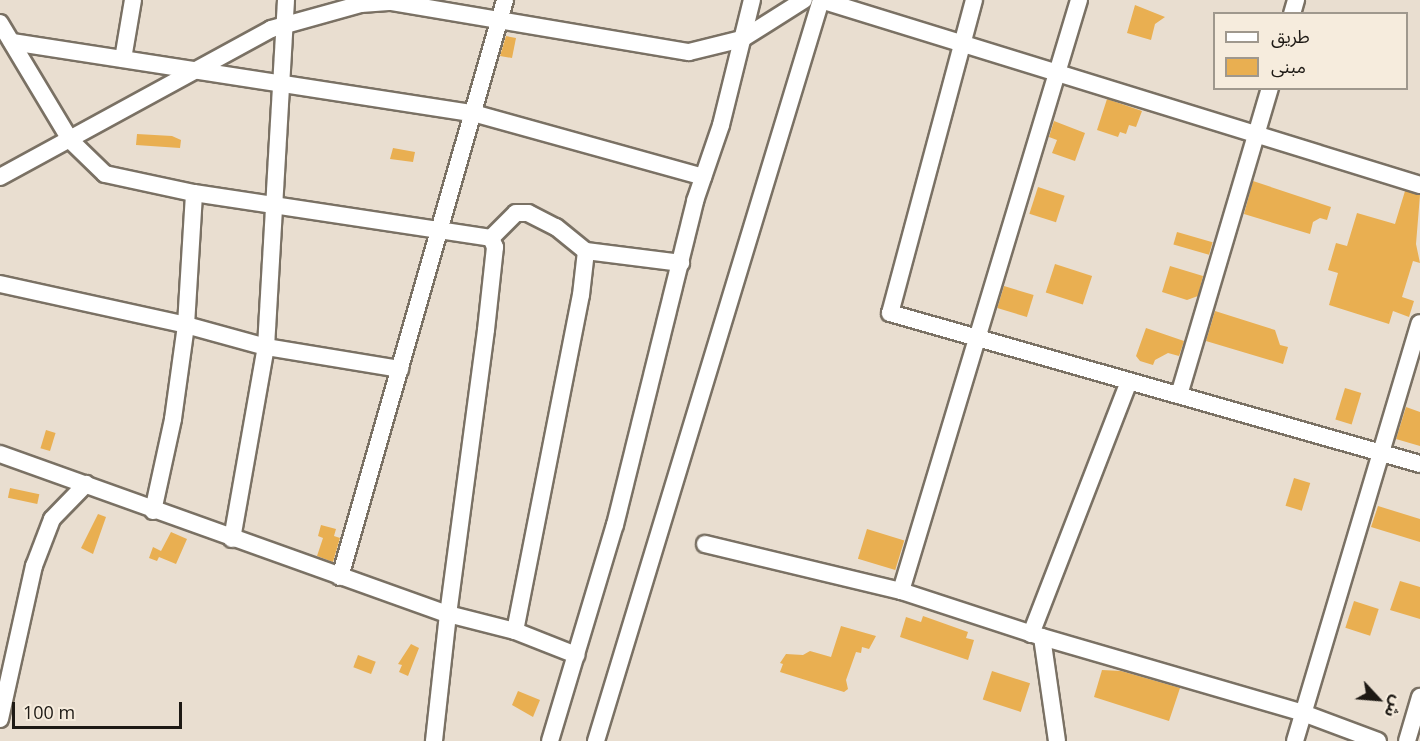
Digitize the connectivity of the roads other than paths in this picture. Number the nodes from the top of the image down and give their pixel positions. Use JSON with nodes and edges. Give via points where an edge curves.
{"nodes":[{"id":1,"x":133,"y":0,"type":"edge"},
{"id":2,"x":286,"y":0,"type":"edge"},
{"id":3,"x":505,"y":0,"type":"edge"},
{"id":4,"x":752,"y":0,"type":"edge"},
{"id":5,"x":804,"y":0,"type":"edge"},
{"id":6,"x":821,"y":0,"type":"edge"},
{"id":7,"x":974,"y":0,"type":"edge"},
{"id":8,"x":1079,"y":0,"type":"edge"},
{"id":9,"x":392,"y":1,"type":"edge"},
{"id":10,"x":500,"y":22,"type":"junction"},
{"id":11,"x":0,"y":23,"type":"edge"},
{"id":12,"x":285,"y":24,"type":"junction"},
{"id":13,"x":742,"y":39,"type":"junction"},
{"id":14,"x":12,"y":42,"type":"junction"},
{"id":15,"x":962,"y":44,"type":"junction"},
{"id":16,"x":123,"y":59,"type":"junction"},
{"id":17,"x":196,"y":70,"type":"junction"},
{"id":18,"x":1057,"y":73,"type":"junction"},
{"id":19,"x":282,"y":83,"type":"junction"},
{"id":20,"x":1269,"y":90,"type":"edge"},
{"id":21,"x":473,"y":113,"type":"junction"},
{"id":22,"x":1257,"y":135,"type":"junction"},
{"id":23,"x":71,"y":141,"type":"junction"},
{"id":24,"x":0,"y":177,"type":"edge"},
{"id":25,"x":703,"y":177,"type":"junction"},
{"id":26,"x":1420,"y":185,"type":"edge"},
{"id":27,"x":194,"y":193,"type":"junction"},
{"id":28,"x":273,"y":203,"type":"junction"},
{"id":29,"x":438,"y":227,"type":"junction"},
{"id":30,"x":491,"y":238,"type":"junction"},
{"id":31,"x":586,"y":251,"type":"junction"},
{"id":32,"x":681,"y":263,"type":"junction"},
{"id":33,"x":0,"y":284,"type":"edge"},
{"id":34,"x":1420,"y":323,"type":"edge"},
{"id":35,"x":186,"y":325,"type":"junction"},
{"id":36,"x":977,"y":338,"type":"junction"},
{"id":37,"x":266,"y":347,"type":"junction"},
{"id":38,"x":400,"y":369,"type":"junction"},
{"id":39,"x":1129,"y":381,"type":"junction"},
{"id":40,"x":1179,"y":395,"type":"junction"},
{"id":41,"x":1381,"y":453,"type":"junction"},
{"id":42,"x":0,"y":454,"type":"edge"},
{"id":43,"x":1420,"y":464,"type":"edge"},
{"id":44,"x":86,"y":484,"type":"junction"},
{"id":45,"x":153,"y":511,"type":"junction"},
{"id":46,"x":232,"y":539,"type":"junction"},
{"id":47,"x":705,"y":544,"type":"dead end"},
{"id":48,"x":340,"y":577,"type":"junction"},
{"id":49,"x":901,"y":591,"type":"junction"},
{"id":50,"x":448,"y":614,"type":"junction"},
{"id":51,"x":515,"y":631,"type":"junction"},
{"id":52,"x":1036,"y":635,"type":"junction"},
{"id":53,"x":576,"y":655,"type":"junction"},
{"id":54,"x":1420,"y":697,"type":"edge"},
{"id":55,"x":1303,"y":713,"type":"junction"},
{"id":56,"x":0,"y":719,"type":"edge"},
{"id":57,"x":434,"y":741,"type":"edge"},
{"id":58,"x":550,"y":741,"type":"edge"},
{"id":59,"x":596,"y":741,"type":"edge"},
{"id":60,"x":1057,"y":741,"type":"edge"},
{"id":61,"x":1295,"y":741,"type":"edge"},
{"id":62,"x":1378,"y":741,"type":"edge"},
{"id":63,"x":1407,"y":741,"type":"edge"}],
"edges":[{"from":1,"to":16,"type":"street"},
{"from":2,"to":12,"type":"street"},
{"from":3,"to":10,"type":"street"},
{"from":4,"to":13,"type":"street"},
{"from":5,"to":13,"type":"street"},
{"from":6,"to":15,"type":"street"},
{"from":6,"to":59,"type":"street"},
{"from":7,"to":15,"type":"street"},
{"from":8,"to":18,"type":"street"},
{"from":9,"to":10,"type":"street"},
{"from":9,"to":12,"type":"street","via":[[361,3]]},
{"from":10,"to":13,"type":"street","via":[[688,52]]},
{"from":10,"to":21,"type":"street"},
{"from":11,"to":14,"type":"street"},
{"from":12,"to":17,"type":"street"},
{"from":12,"to":19,"type":"street"},
{"from":13,"to":25,"type":"street"},
{"from":14,"to":16,"type":"street"},
{"from":14,"to":23,"type":"street"},
{"from":15,"to":18,"type":"street"},
{"from":15,"to":36,"type":"street","via":[[890,313]]},
{"from":16,"to":17,"type":"street"},
{"from":17,"to":19,"type":"street"},
{"from":17,"to":23,"type":"street"},
{"from":18,"to":22,"type":"street"},
{"from":18,"to":36,"type":"street"},
{"from":19,"to":21,"type":"street"},
{"from":19,"to":28,"type":"street"},
{"from":20,"to":22,"type":"street"},
{"from":21,"to":25,"type":"street"},
{"from":21,"to":29,"type":"street"},
{"from":22,"to":26,"type":"street"},
{"from":22,"to":40,"type":"street"},
{"from":23,"to":24,"type":"street"},
{"from":23,"to":27,"type":"street","via":[[105,174]]},
{"from":25,"to":32,"type":"street"},
{"from":27,"to":28,"type":"street"},
{"from":27,"to":35,"type":"street"},
{"from":28,"to":29,"type":"street"},
{"from":28,"to":37,"type":"street"},
{"from":29,"to":30,"type":"street"},
{"from":29,"to":38,"type":"street"},
{"from":30,"to":31,"type":"street","via":[[516,213],[528,213],[556,227]]},
{"from":30,"to":50,"type":"street","via":[[495,246],[486,330]]},
{"from":31,"to":32,"type":"street"},
{"from":31,"to":51,"type":"street","via":[[581,295]]},
{"from":32,"to":53,"type":"street","via":[[615,525]]},
{"from":33,"to":35,"type":"street"},
{"from":34,"to":41,"type":"street"},
{"from":35,"to":37,"type":"street"},
{"from":35,"to":45,"type":"street","via":[[173,419]]},
{"from":36,"to":39,"type":"street"},
{"from":36,"to":49,"type":"street"},
{"from":37,"to":38,"type":"street"},
{"from":37,"to":46,"type":"street"},
{"from":38,"to":48,"type":"street"},
{"from":39,"to":40,"type":"street"},
{"from":39,"to":52,"type":"street"},
{"from":40,"to":41,"type":"street"},
{"from":41,"to":43,"type":"street"},
{"from":41,"to":55,"type":"street"},
{"from":42,"to":44,"type":"street"},
{"from":44,"to":45,"type":"street"},
{"from":44,"to":56,"type":"street","via":[[52,519],[34,566]]},
{"from":45,"to":46,"type":"street"},
{"from":46,"to":48,"type":"street"},
{"from":47,"to":49,"type":"street"},
{"from":48,"to":50,"type":"street"},
{"from":49,"to":52,"type":"street"},
{"from":50,"to":51,"type":"street"},
{"from":50,"to":57,"type":"street"},
{"from":51,"to":53,"type":"street"},
{"from":52,"to":55,"type":"street"},
{"from":52,"to":60,"type":"street"},
{"from":53,"to":58,"type":"street"},
{"from":54,"to":63,"type":"street"},
{"from":55,"to":61,"type":"street"},
{"from":55,"to":62,"type":"street"}]}
